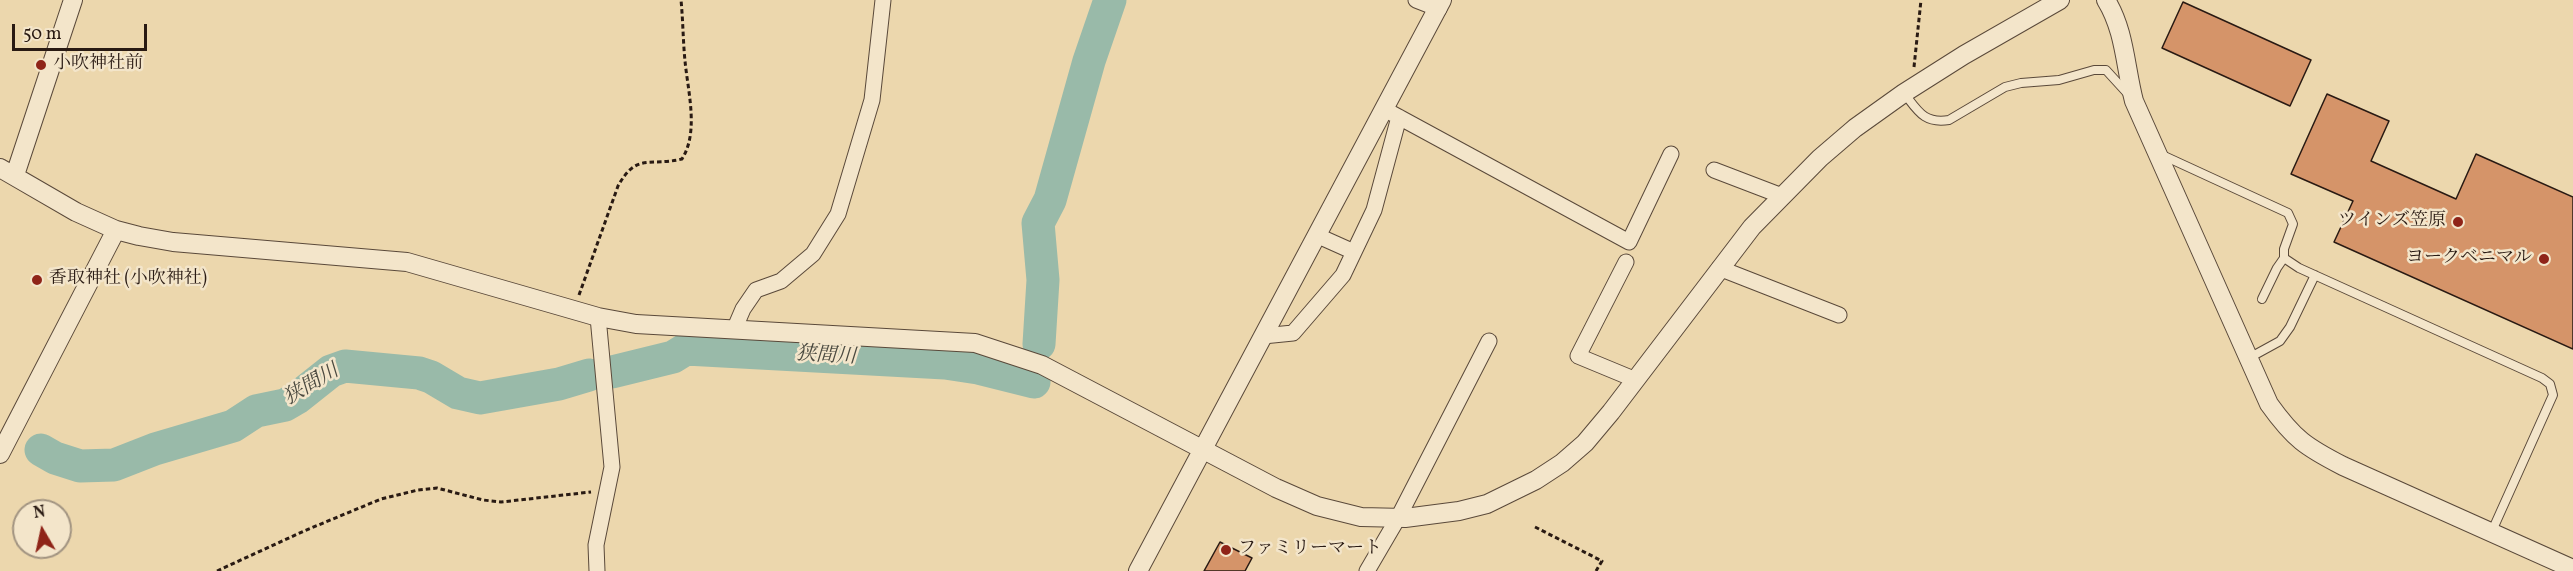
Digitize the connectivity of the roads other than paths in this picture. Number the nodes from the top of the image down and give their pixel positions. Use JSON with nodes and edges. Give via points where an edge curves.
{"nodes":[{"id":1,"x":73,"y":0,"type":"edge"},
{"id":2,"x":883,"y":0,"type":"edge"},
{"id":3,"x":1416,"y":0,"type":"edge"},
{"id":4,"x":2060,"y":0,"type":"edge"},
{"id":5,"x":2106,"y":0,"type":"edge"},
{"id":6,"x":1441,"y":4,"type":"edge"},
{"id":7,"x":1908,"y":90,"type":"junction"},
{"id":8,"x":2134,"y":101,"type":"junction"},
{"id":9,"x":1392,"y":113,"type":"junction"},
{"id":10,"x":2158,"y":153,"type":"junction"},
{"id":11,"x":1671,"y":154,"type":"dead end"},
{"id":12,"x":1714,"y":170,"type":"dead end"},
{"id":13,"x":8,"y":171,"type":"edge"},
{"id":14,"x":1782,"y":196,"type":"junction"},
{"id":15,"x":116,"y":230,"type":"junction"},
{"id":16,"x":1316,"y":235,"type":"junction"},
{"id":17,"x":1354,"y":252,"type":"junction"},
{"id":18,"x":2284,"y":258,"type":"junction"},
{"id":19,"x":1626,"y":262,"type":"dead end"},
{"id":20,"x":1719,"y":268,"type":"junction"},
{"id":21,"x":2315,"y":275,"type":"junction"},
{"id":22,"x":2262,"y":299,"type":"dead end"},
{"id":23,"x":1839,"y":315,"type":"dead end"},
{"id":24,"x":598,"y":317,"type":"junction"},
{"id":25,"x":734,"y":330,"type":"junction"},
{"id":26,"x":1263,"y":336,"type":"junction"},
{"id":27,"x":1489,"y":341,"type":"dead end"},
{"id":28,"x":2249,"y":358,"type":"junction"},
{"id":29,"x":1636,"y":380,"type":"junction"},
{"id":30,"x":1204,"y":449,"type":"junction"},
{"id":31,"x":0,"y":454,"type":"edge"},
{"id":32,"x":1398,"y":518,"type":"junction"},
{"id":33,"x":2491,"y":532,"type":"junction"},
{"id":34,"x":2573,"y":569,"type":"edge"},
{"id":35,"x":597,"y":571,"type":"edge"},
{"id":36,"x":1138,"y":571,"type":"edge"},
{"id":37,"x":1367,"y":571,"type":"edge"}],
"edges":[{"from":1,"to":13,"type":"street"},
{"from":2,"to":25,"type":"street","via":[[872,100],[838,214],[813,254],[780,281],[756,290]]},
{"from":3,"to":6,"type":"street"},
{"from":4,"to":7,"type":"street"},
{"from":5,"to":8,"type":"street","via":[[2123,37]]},
{"from":6,"to":9,"type":"street"},
{"from":7,"to":8,"type":"lane","via":[[1928,120],[1938,122],[1949,120],[2005,87],[2059,80],[2094,70],[2106,70]]},
{"from":7,"to":14,"type":"street","via":[[1855,128]]},
{"from":8,"to":10,"type":"street"},
{"from":9,"to":11,"type":"street","via":[[1629,242]]},
{"from":9,"to":16,"type":"street"},
{"from":9,"to":17,"type":"street","via":[[1374,210]]},
{"from":10,"to":18,"type":"lane","via":[[2288,213],[2293,224]]},
{"from":10,"to":28,"type":"street"},
{"from":12,"to":14,"type":"street"},
{"from":13,"to":15,"type":"street","via":[[76,212]]},
{"from":14,"to":20,"type":"street"},
{"from":15,"to":24,"type":"street","via":[[173,242],[407,262]]},
{"from":15,"to":31,"type":"street"},
{"from":16,"to":17,"type":"street"},
{"from":16,"to":26,"type":"street"},
{"from":17,"to":26,"type":"street","via":[[1343,275],[1293,333]]},
{"from":18,"to":21,"type":"lane"},
{"from":18,"to":22,"type":"lane"},
{"from":19,"to":29,"type":"street","via":[[1578,356]]},
{"from":20,"to":23,"type":"street"},
{"from":20,"to":29,"type":"street"},
{"from":21,"to":28,"type":"lane","via":[[2280,341]]},
{"from":21,"to":33,"type":"lane","via":[[2550,384],[2553,395]]},
{"from":24,"to":25,"type":"street","via":[[636,324]]},
{"from":24,"to":35,"type":"street","via":[[612,466],[596,545]]},
{"from":25,"to":30,"type":"street","via":[[942,340],[993,348],[1042,364]]},
{"from":26,"to":30,"type":"street"},
{"from":27,"to":32,"type":"street"},
{"from":28,"to":33,"type":"street","via":[[2269,404],[2307,448]]},
{"from":29,"to":32,"type":"street","via":[[1585,443],[1536,480],[1510,494],[1468,508]]},
{"from":30,"to":32,"type":"street","via":[[1317,506],[1361,517]]},
{"from":30,"to":36,"type":"street"},
{"from":32,"to":37,"type":"street"},
{"from":33,"to":34,"type":"street"}]}
